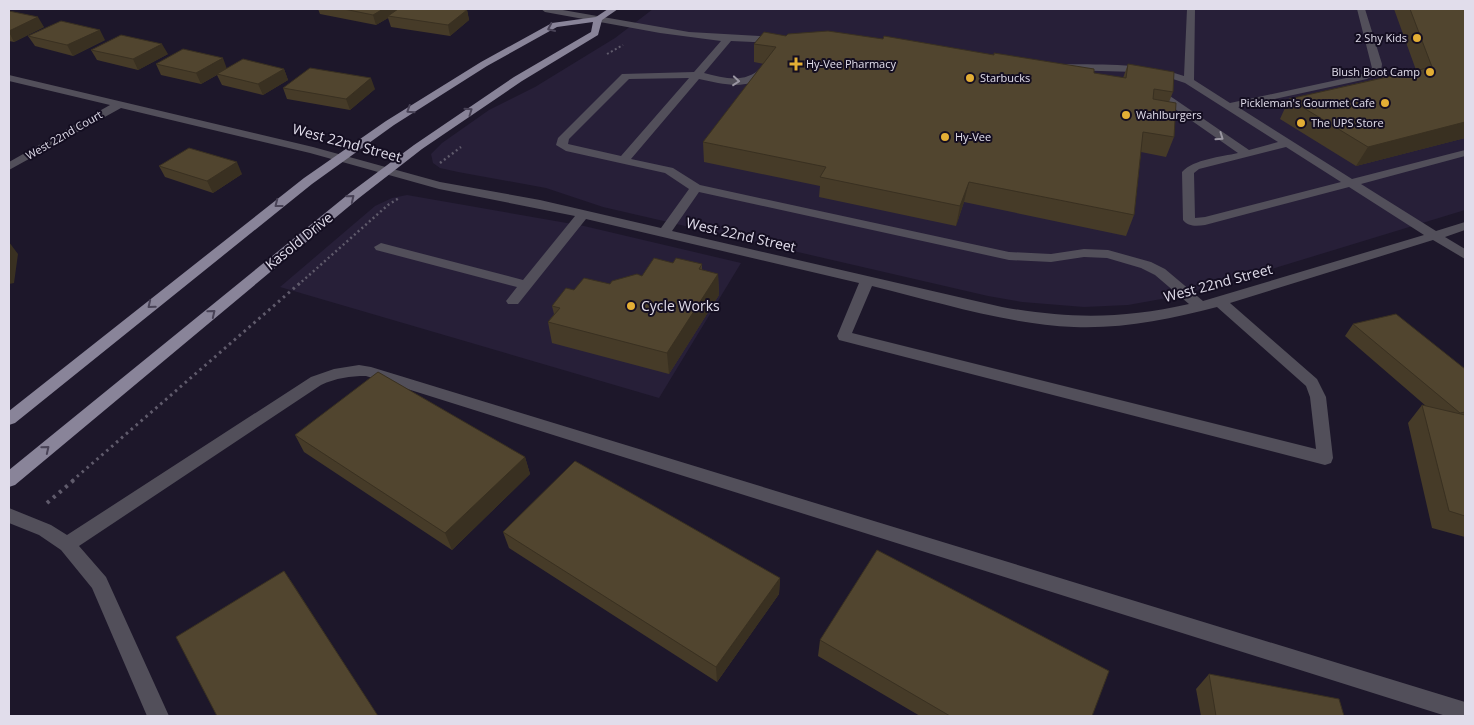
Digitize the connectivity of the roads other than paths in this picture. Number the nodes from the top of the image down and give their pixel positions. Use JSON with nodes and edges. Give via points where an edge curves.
{"nodes":[{"id":1,"x":545,"y":9,"type":"edge"},
{"id":2,"x":614,"y":9,"type":"edge"},
{"id":3,"x":1191,"y":9,"type":"edge"},
{"id":4,"x":1361,"y":9,"type":"edge"},
{"id":5,"x":598,"y":19,"type":"junction"},
{"id":6,"x":728,"y":39,"type":"junction"},
{"id":7,"x":777,"y":52,"type":"edge"},
{"id":8,"x":769,"y":64,"type":"edge"},
{"id":9,"x":697,"y":75,"type":"junction"},
{"id":10,"x":9,"y":78,"type":"edge"},
{"id":11,"x":1090,"y":80,"type":"edge"},
{"id":12,"x":1189,"y":81,"type":"junction"},
{"id":13,"x":1166,"y":98,"type":"edge"},
{"id":14,"x":120,"y":104,"type":"junction"},
{"id":15,"x":1229,"y":106,"type":"junction"},
{"id":16,"x":1289,"y":144,"type":"junction"},
{"id":17,"x":1465,"y":153,"type":"edge"},
{"id":18,"x":1247,"y":154,"type":"junction"},
{"id":19,"x":341,"y":157,"type":"junction"},
{"id":20,"x":623,"y":160,"type":"junction"},
{"id":21,"x":9,"y":167,"type":"edge"},
{"id":22,"x":387,"y":171,"type":"junction"},
{"id":23,"x":1352,"y":183,"type":"junction"},
{"id":24,"x":696,"y":188,"type":"junction"},
{"id":25,"x":583,"y":214,"type":"junction"},
{"id":26,"x":1465,"y":226,"type":"edge"},
{"id":27,"x":664,"y":233,"type":"junction"},
{"id":28,"x":1436,"y":236,"type":"junction"},
{"id":29,"x":381,"y":248,"type":"dead end"},
{"id":30,"x":1465,"y":255,"type":"edge"},
{"id":31,"x":867,"y":281,"type":"junction"},
{"id":32,"x":526,"y":285,"type":"junction"},
{"id":33,"x":514,"y":300,"type":"dead end"},
{"id":34,"x":1219,"y":301,"type":"junction"},
{"id":35,"x":1201,"y":307,"type":"junction"},
{"id":36,"x":9,"y":419,"type":"edge"},
{"id":37,"x":9,"y":480,"type":"edge"},
{"id":38,"x":17,"y":519,"type":"edge"},
{"id":39,"x":67,"y":546,"type":"junction"},
{"id":40,"x":1465,"y":712,"type":"edge"},
{"id":41,"x":158,"y":716,"type":"edge"}],
"edges":[{"from":1,"to":5,"type":"street"},
{"from":2,"to":5,"type":"main road","name":"Kasold Drive"},
{"from":3,"to":12,"type":"street"},
{"from":4,"to":15,"type":"street","via":[[1376,70],[1363,77]]},
{"from":5,"to":6,"type":"street"},
{"from":5,"to":19,"type":"main road","name":"Kasold Drive","one_way":true,"via":[[555,25],[435,94]]},
{"from":22,"to":5,"type":"main road","name":"Kasold Drive","one_way":true,"via":[[478,105],[595,33]]},
{"from":6,"to":7,"type":"street","via":[[787,40]]},
{"from":6,"to":9,"type":"street"},
{"from":9,"to":8,"type":"street","one_way":true,"via":[[744,82],[760,76]]},
{"from":9,"to":20,"type":"street"},
{"from":9,"to":20,"type":"street","via":[[626,76],[564,138],[562,145],[570,149]]},
{"from":10,"to":14,"type":"street","name":"West 22nd Street"},
{"from":11,"to":12,"type":"street","via":[[1057,67],[1137,69]]},
{"from":12,"to":15,"type":"street"},
{"from":13,"to":18,"type":"street","one_way":true},
{"from":14,"to":19,"type":"street","name":"West 22nd Street"},
{"from":14,"to":21,"type":"street","name":"West 22nd Court"},
{"from":15,"to":16,"type":"street"},
{"from":16,"to":18,"type":"street"},
{"from":16,"to":23,"type":"street"},
{"from":17,"to":23,"type":"street"},
{"from":18,"to":23,"type":"street","via":[[1195,167],[1188,172],[1189,220],[1205,221]]},
{"from":19,"to":22,"type":"street","name":"West 22nd Street"},
{"from":19,"to":36,"type":"main road","name":"Kasold Drive","one_way":true},
{"from":20,"to":24,"type":"street","via":[[669,170]]},
{"from":22,"to":25,"type":"street","name":"West 22nd Street"},
{"from":37,"to":22,"type":"main road","name":"Kasold Drive","one_way":true},
{"from":23,"to":28,"type":"street"},
{"from":24,"to":27,"type":"street"},
{"from":24,"to":35,"type":"street","via":[[1009,256],[1051,258],[1084,253],[1108,254],[1160,272]]},
{"from":25,"to":27,"type":"street","name":"West 22nd Street"},
{"from":25,"to":32,"type":"street"},
{"from":26,"to":28,"type":"street","name":"West 22nd Street"},
{"from":27,"to":31,"type":"street","name":"West 22nd Street"},
{"from":28,"to":30,"type":"street"},
{"from":28,"to":34,"type":"street","name":"West 22nd Street"},
{"from":29,"to":32,"type":"street"},
{"from":31,"to":34,"type":"street","via":[[844,336],[1325,458],[1318,397],[1312,384]]},
{"from":31,"to":35,"type":"street","name":"West 22nd Street","via":[[1048,320],[1117,320]]},
{"from":32,"to":33,"type":"street"},
{"from":34,"to":35,"type":"street","name":"West 22nd Street"},
{"from":38,"to":39,"type":"street","via":[[45,530]]},
{"from":39,"to":40,"type":"street","via":[[316,381],[335,372],[366,371]]},
{"from":39,"to":41,"type":"street","via":[[99,583]]}]}
